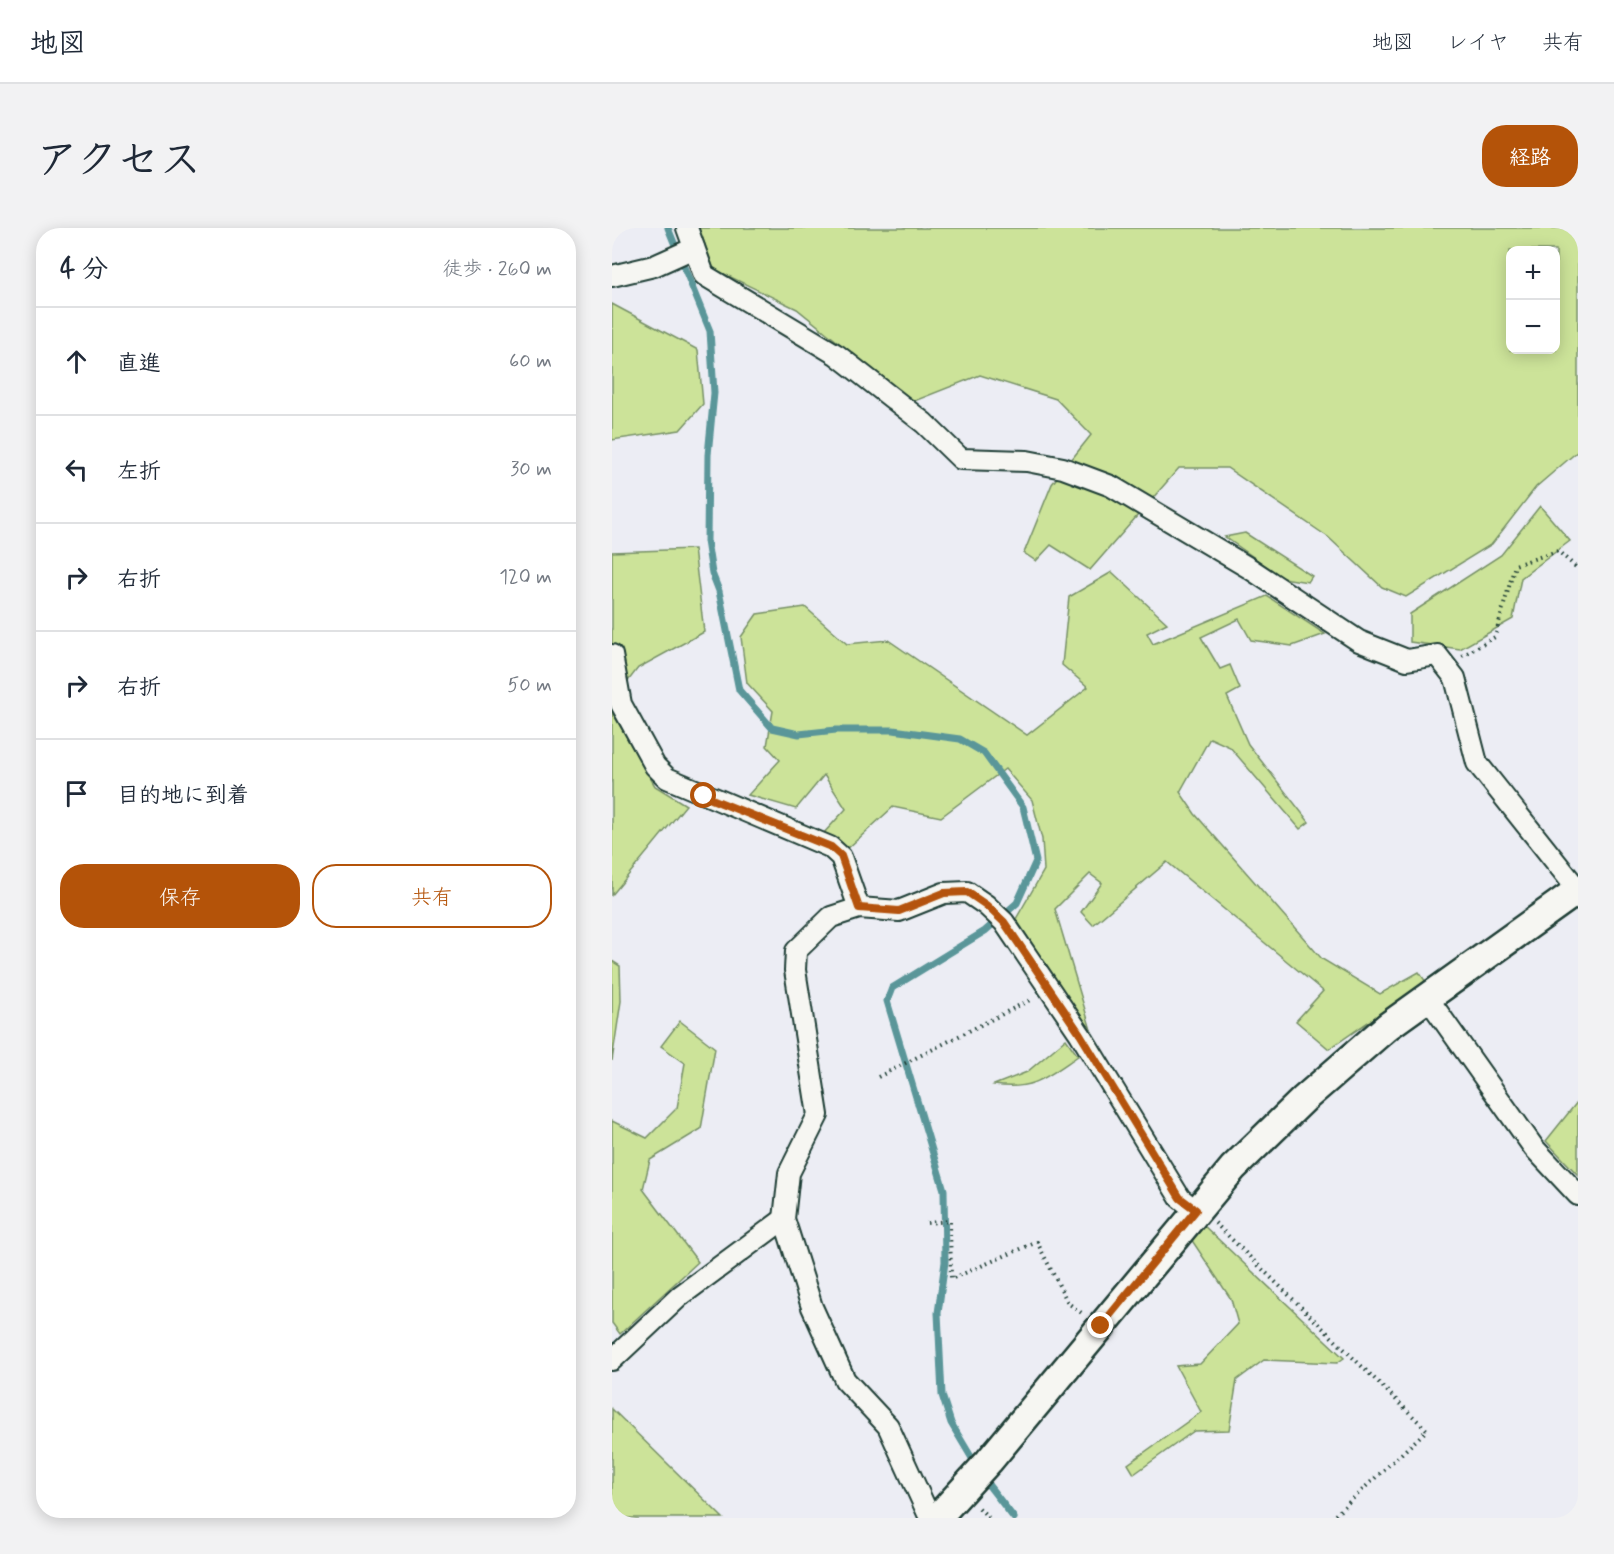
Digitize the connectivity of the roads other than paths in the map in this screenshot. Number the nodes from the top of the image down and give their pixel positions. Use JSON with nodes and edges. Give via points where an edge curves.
{"nodes":[{"id":1,"x":687,"y":228,"type":"edge"},
{"id":2,"x":683,"y":251,"type":"junction"},
{"id":3,"x":612,"y":276,"type":"edge"},
{"id":4,"x":612,"y":655,"type":"edge"},
{"id":5,"x":1578,"y":890,"type":"edge"},
{"id":6,"x":859,"y":908,"type":"junction"},
{"id":7,"x":1427,"y":997,"type":"junction"},
{"id":8,"x":1578,"y":1195,"type":"edge"},
{"id":9,"x":1196,"y":1210,"type":"junction"},
{"id":10,"x":784,"y":1219,"type":"junction"},
{"id":11,"x":612,"y":1360,"type":"edge"},
{"id":12,"x":930,"y":1518,"type":"edge"},
{"id":13,"x":937,"y":1518,"type":"edge"}],
"edges":[{"from":1,"to":2,"type":"street"},
{"from":2,"to":3,"type":"street","via":[[654,266]]},
{"from":2,"to":5,"type":"street","via":[[704,274],[837,356],[924,423],[961,459],[1028,460],[1111,486],[1249,568],[1359,641],[1407,660],[1437,655],[1455,678],[1477,763]]},
{"from":4,"to":6,"type":"street","via":[[621,704],[656,766],[667,778],[831,847],[841,856]]},
{"from":5,"to":7,"type":"street"},
{"from":6,"to":9,"type":"street","via":[[899,911],[944,893],[967,892],[986,905],[1004,922],[1080,1034],[1180,1198]]},
{"from":6,"to":10,"type":"street","via":[[831,917],[796,951],[795,970],[818,1115],[789,1173]]},
{"from":7,"to":8,"type":"street","via":[[1534,1148]]},
{"from":7,"to":9,"type":"street","via":[[1304,1098]]},
{"from":9,"to":13,"type":"street"},
{"from":10,"to":11,"type":"street","via":[[680,1296]]},
{"from":10,"to":12,"type":"street","via":[[812,1307],[845,1380],[888,1426]]}]}
